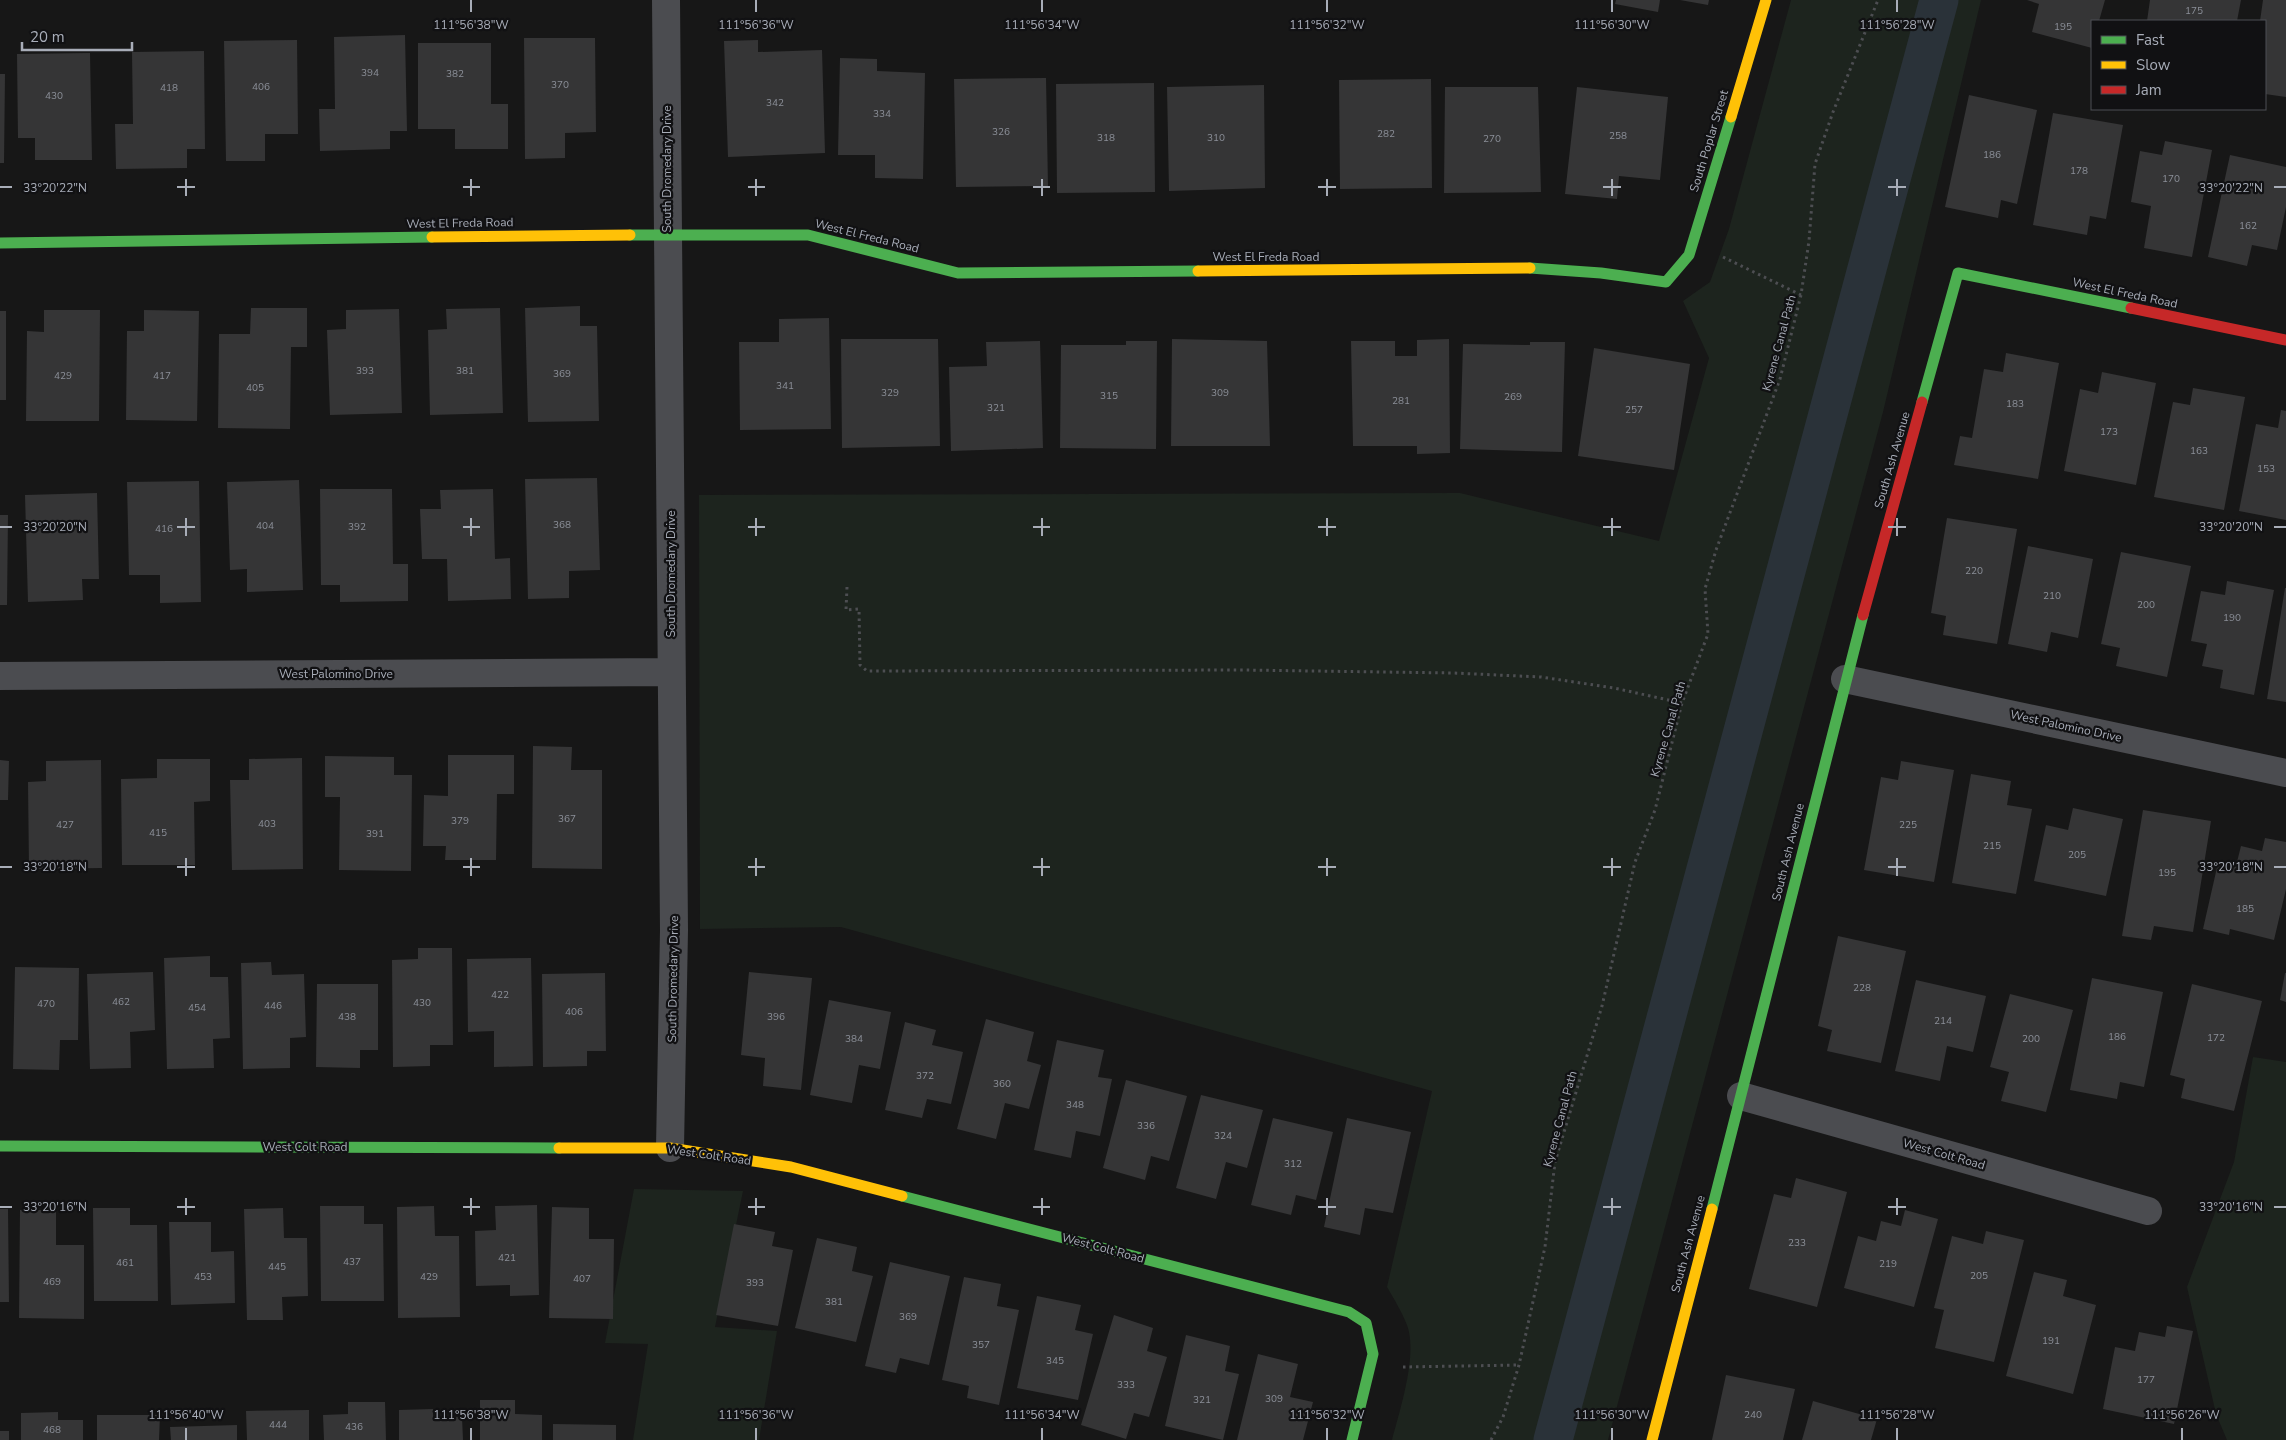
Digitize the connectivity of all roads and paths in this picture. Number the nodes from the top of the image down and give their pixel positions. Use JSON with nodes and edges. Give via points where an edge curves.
{"nodes":[{"id":1,"x":666,"y":0,"type":"edge"},
{"id":2,"x":1766,"y":0,"type":"edge"},
{"id":3,"x":1878,"y":0,"type":"edge"},
{"id":4,"x":668,"y":234,"type":"junction"},
{"id":5,"x":1693,"y":242,"type":"junction"},
{"id":6,"x":0,"y":243,"type":"edge"},
{"id":7,"x":1958,"y":273,"type":"joint"},
{"id":8,"x":1666,"y":282,"type":"joint"},
{"id":9,"x":1801,"y":295,"type":"junction"},
{"id":10,"x":2286,"y":340,"type":"edge"},
{"id":11,"x":847,"y":587,"type":"dead end"},
{"id":12,"x":671,"y":672,"type":"junction"},
{"id":13,"x":0,"y":676,"type":"edge"},
{"id":14,"x":1845,"y":679,"type":"junction"},
{"id":15,"x":1682,"y":703,"type":"junction"},
{"id":16,"x":2286,"y":773,"type":"edge"},
{"id":17,"x":1741,"y":1096,"type":"junction"},
{"id":18,"x":0,"y":1146,"type":"edge"},
{"id":19,"x":670,"y":1148,"type":"junction"},
{"id":20,"x":2148,"y":1211,"type":"dead end"},
{"id":21,"x":1519,"y":1365,"type":"junction"},
{"id":22,"x":1368,"y":1370,"type":"junction"},
{"id":23,"x":1352,"y":1440,"type":"edge"},
{"id":24,"x":1492,"y":1440,"type":"edge"},
{"id":25,"x":1652,"y":1440,"type":"edge"}],
"edges":[{"from":1,"to":4,"type":"street","name":"South Dromedary Drive"},
{"from":2,"to":5,"type":"street","name":"South Poplar Street"},
{"from":3,"to":9,"type":"path","name":"Kyrene Canal Path","via":[[1815,164]]},
{"from":4,"to":6,"type":"street","name":"West El Freda Road"},
{"from":4,"to":8,"type":"street","name":"West El Freda Road","via":[[808,235],[958,273],[1531,268]]},
{"from":4,"to":12,"type":"street","name":"South Dromedary Drive"},
{"from":5,"to":8,"type":"street","name":"South Poplar Street","via":[[1689,255]]},
{"from":5,"to":9,"type":"path"},
{"from":7,"to":10,"type":"street","name":"West El Freda Road"},
{"from":7,"to":14,"type":"street","name":"South Ash Avenue"},
{"from":9,"to":15,"type":"path","name":"Kyrene Canal Path","via":[[1780,379],[1716,550],[1705,589],[1708,634]]},
{"from":11,"to":15,"type":"path","via":[[846,610],[859,609],[860,665],[867,671],[1244,670],[1463,674],[1542,678],[1614,688]]},
{"from":12,"to":13,"type":"street","name":"West Palomino Drive"},
{"from":12,"to":19,"type":"street","name":"South Dromedary Drive","via":[[674,930]]},
{"from":14,"to":16,"type":"street","name":"West Palomino Drive"},
{"from":14,"to":17,"type":"street","name":"South Ash Avenue"},
{"from":15,"to":21,"type":"path","name":"Kyrene Canal Path","via":[[1655,810],[1635,862],[1602,1006],[1555,1162],[1545,1247]]},
{"from":17,"to":20,"type":"street","name":"West Colt Road"},
{"from":17,"to":25,"type":"street","name":"South Ash Avenue"},
{"from":18,"to":19,"type":"street","name":"West Colt Road"},
{"from":19,"to":22,"type":"street","name":"West Colt Road","via":[[791,1167],[1349,1312],[1366,1323],[1373,1354]]},
{"from":21,"to":22,"type":"path"},
{"from":21,"to":24,"type":"path","name":"Kyrene Canal Path","via":[[1504,1418]]},
{"from":22,"to":23,"type":"street"}]}
